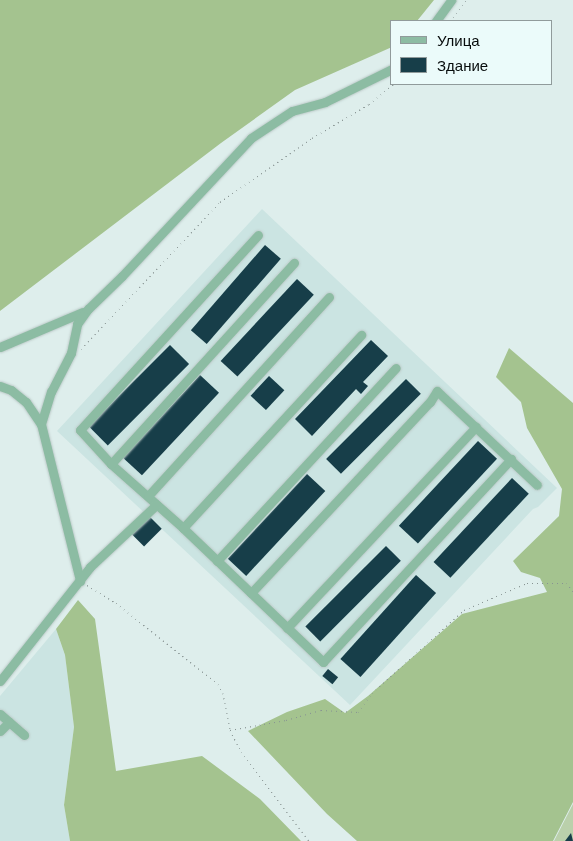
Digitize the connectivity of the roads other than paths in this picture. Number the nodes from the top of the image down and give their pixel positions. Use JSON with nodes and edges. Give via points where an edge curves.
{"nodes":[{"id":1,"x":451,"y":0,"type":"edge"},
{"id":2,"x":437,"y":20,"type":"edge"},
{"id":3,"x":390,"y":70,"type":"edge"},
{"id":4,"x":258,"y":236,"type":"dead end"},
{"id":5,"x":294,"y":263,"type":"dead end"},
{"id":6,"x":329,"y":298,"type":"dead end"},
{"id":7,"x":88,"y":309,"type":"junction"},
{"id":8,"x":362,"y":335,"type":"dead end"},
{"id":9,"x":0,"y":347,"type":"edge"},
{"id":10,"x":396,"y":368,"type":"dead end"},
{"id":11,"x":0,"y":386,"type":"edge"},
{"id":12,"x":41,"y":424,"type":"junction"},
{"id":13,"x":476,"y":427,"type":"junction"},
{"id":14,"x":511,"y":459,"type":"junction"},
{"id":15,"x":112,"y":464,"type":"junction"},
{"id":16,"x":537,"y":485,"type":"dead end"},
{"id":17,"x":148,"y":496,"type":"junction"},
{"id":18,"x":156,"y":505,"type":"junction"},
{"id":19,"x":183,"y":528,"type":"junction"},
{"id":20,"x":217,"y":561,"type":"junction"},
{"id":21,"x":80,"y":581,"type":"junction"},
{"id":22,"x":251,"y":594,"type":"junction"},
{"id":23,"x":287,"y":628,"type":"junction"},
{"id":24,"x":0,"y":681,"type":"edge"},
{"id":25,"x":0,"y":714,"type":"edge"},
{"id":26,"x":9,"y":722,"type":"junction"},
{"id":27,"x":0,"y":731,"type":"edge"},
{"id":28,"x":24,"y":735,"type":"dead end"}],
"edges":[{"from":1,"to":2,"type":"street"},
{"from":3,"to":7,"type":"street","via":[[325,102],[292,111],[251,138]]},
{"from":4,"to":15,"type":"street","via":[[80,430]]},
{"from":5,"to":15,"type":"street"},
{"from":6,"to":17,"type":"street"},
{"from":7,"to":9,"type":"street"},
{"from":7,"to":12,"type":"street","via":[[77,324],[71,353],[51,392]]},
{"from":8,"to":19,"type":"street"},
{"from":10,"to":20,"type":"street"},
{"from":11,"to":12,"type":"street","via":[[12,390],[26,402]]},
{"from":12,"to":21,"type":"street"},
{"from":13,"to":14,"type":"street"},
{"from":13,"to":22,"type":"street","via":[[437,391]]},
{"from":13,"to":23,"type":"street"},
{"from":14,"to":16,"type":"street"},
{"from":14,"to":23,"type":"street","via":[[323,662]]},
{"from":15,"to":17,"type":"street"},
{"from":17,"to":18,"type":"street"},
{"from":18,"to":19,"type":"street"},
{"from":18,"to":21,"type":"street","via":[[90,567]]},
{"from":19,"to":20,"type":"street"},
{"from":20,"to":22,"type":"street"},
{"from":21,"to":24,"type":"street"},
{"from":22,"to":23,"type":"street"},
{"from":25,"to":26,"type":"street"},
{"from":26,"to":27,"type":"street"},
{"from":26,"to":28,"type":"street"}]}
